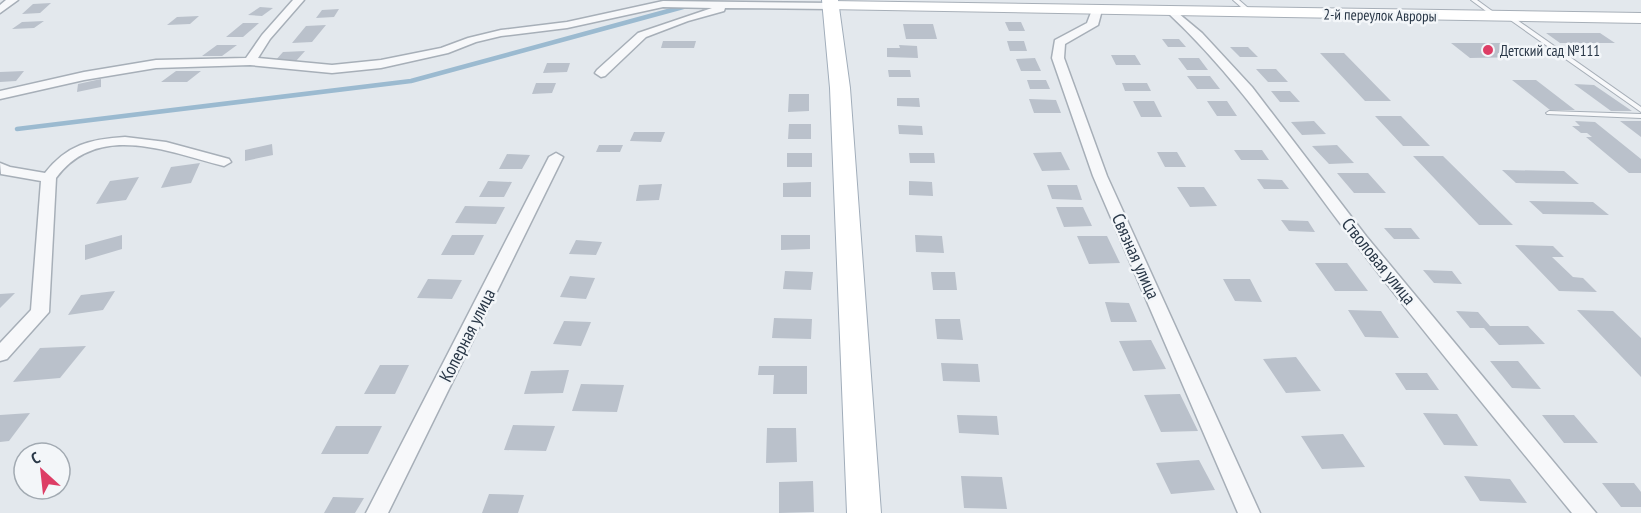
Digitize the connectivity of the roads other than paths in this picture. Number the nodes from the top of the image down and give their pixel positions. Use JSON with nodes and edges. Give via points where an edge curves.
{"nodes":[{"id":1,"x":13,"y":0,"type":"edge"},
{"id":2,"x":299,"y":0,"type":"edge"},
{"id":3,"x":1236,"y":0,"type":"edge"},
{"id":4,"x":1474,"y":0,"type":"edge"},
{"id":5,"x":661,"y":2,"type":"edge"},
{"id":6,"x":830,"y":3,"type":"edge"},
{"id":7,"x":732,"y":5,"type":"junction"},
{"id":8,"x":0,"y":10,"type":"edge"},
{"id":9,"x":1097,"y":10,"type":"junction"},
{"id":10,"x":1172,"y":11,"type":"junction"},
{"id":11,"x":1251,"y":13,"type":"junction"},
{"id":12,"x":1502,"y":16,"type":"junction"},
{"id":13,"x":1641,"y":18,"type":"edge"},
{"id":14,"x":250,"y":61,"type":"junction"},
{"id":15,"x":600,"y":72,"type":"dead end"},
{"id":16,"x":0,"y":94,"type":"edge"},
{"id":17,"x":1641,"y":110,"type":"edge"},
{"id":18,"x":1549,"y":113,"type":"dead end"},
{"id":19,"x":1641,"y":116,"type":"edge"},
{"id":20,"x":556,"y":157,"type":"dead end"},
{"id":21,"x":224,"y":162,"type":"dead end"},
{"id":22,"x":2,"y":170,"type":"edge"},
{"id":23,"x":49,"y":178,"type":"junction"},
{"id":24,"x":0,"y":354,"type":"edge"},
{"id":25,"x":377,"y":513,"type":"edge"},
{"id":26,"x":864,"y":513,"type":"edge"},
{"id":27,"x":1249,"y":513,"type":"edge"},
{"id":28,"x":1585,"y":513,"type":"edge"}],
"edges":[{"from":1,"to":8,"type":"street"},
{"from":2,"to":14,"type":"street"},
{"from":3,"to":11,"type":"lane"},
{"from":4,"to":12,"type":"lane"},
{"from":5,"to":7,"type":"street"},
{"from":5,"to":14,"type":"street","via":[[567,25],[501,33],[444,51],[381,64],[332,69]]},
{"from":6,"to":7,"type":"street"},
{"from":6,"to":9,"type":"street","name":"2-й переулок Авроры"},
{"from":6,"to":26,"type":"main road","via":[[840,88]]},
{"from":7,"to":15,"type":"street","via":[[642,35]]},
{"from":9,"to":10,"type":"street","name":"2-й переулок Авроры"},
{"from":9,"to":27,"type":"street","name":"Связная улица","via":[[1092,25],[1059,42],[1058,58],[1100,176]]},
{"from":10,"to":11,"type":"street","name":"2-й переулок Авроры"},
{"from":10,"to":28,"type":"street","name":"Стволовая улица","via":[[1196,32],[1243,87],[1359,238]]},
{"from":11,"to":12,"type":"street","name":"2-й переулок Авроры"},
{"from":12,"to":13,"type":"street","name":"2-й переулок Авроры"},
{"from":12,"to":17,"type":"lane"},
{"from":14,"to":16,"type":"street","via":[[156,64]]},
{"from":18,"to":19,"type":"lane"},
{"from":20,"to":25,"type":"street","name":"Коперная улица"},
{"from":21,"to":23,"type":"street","via":[[150,142],[98,143],[66,158]]},
{"from":22,"to":23,"type":"street"},
{"from":23,"to":24,"type":"street","via":[[40,312]]}]}
